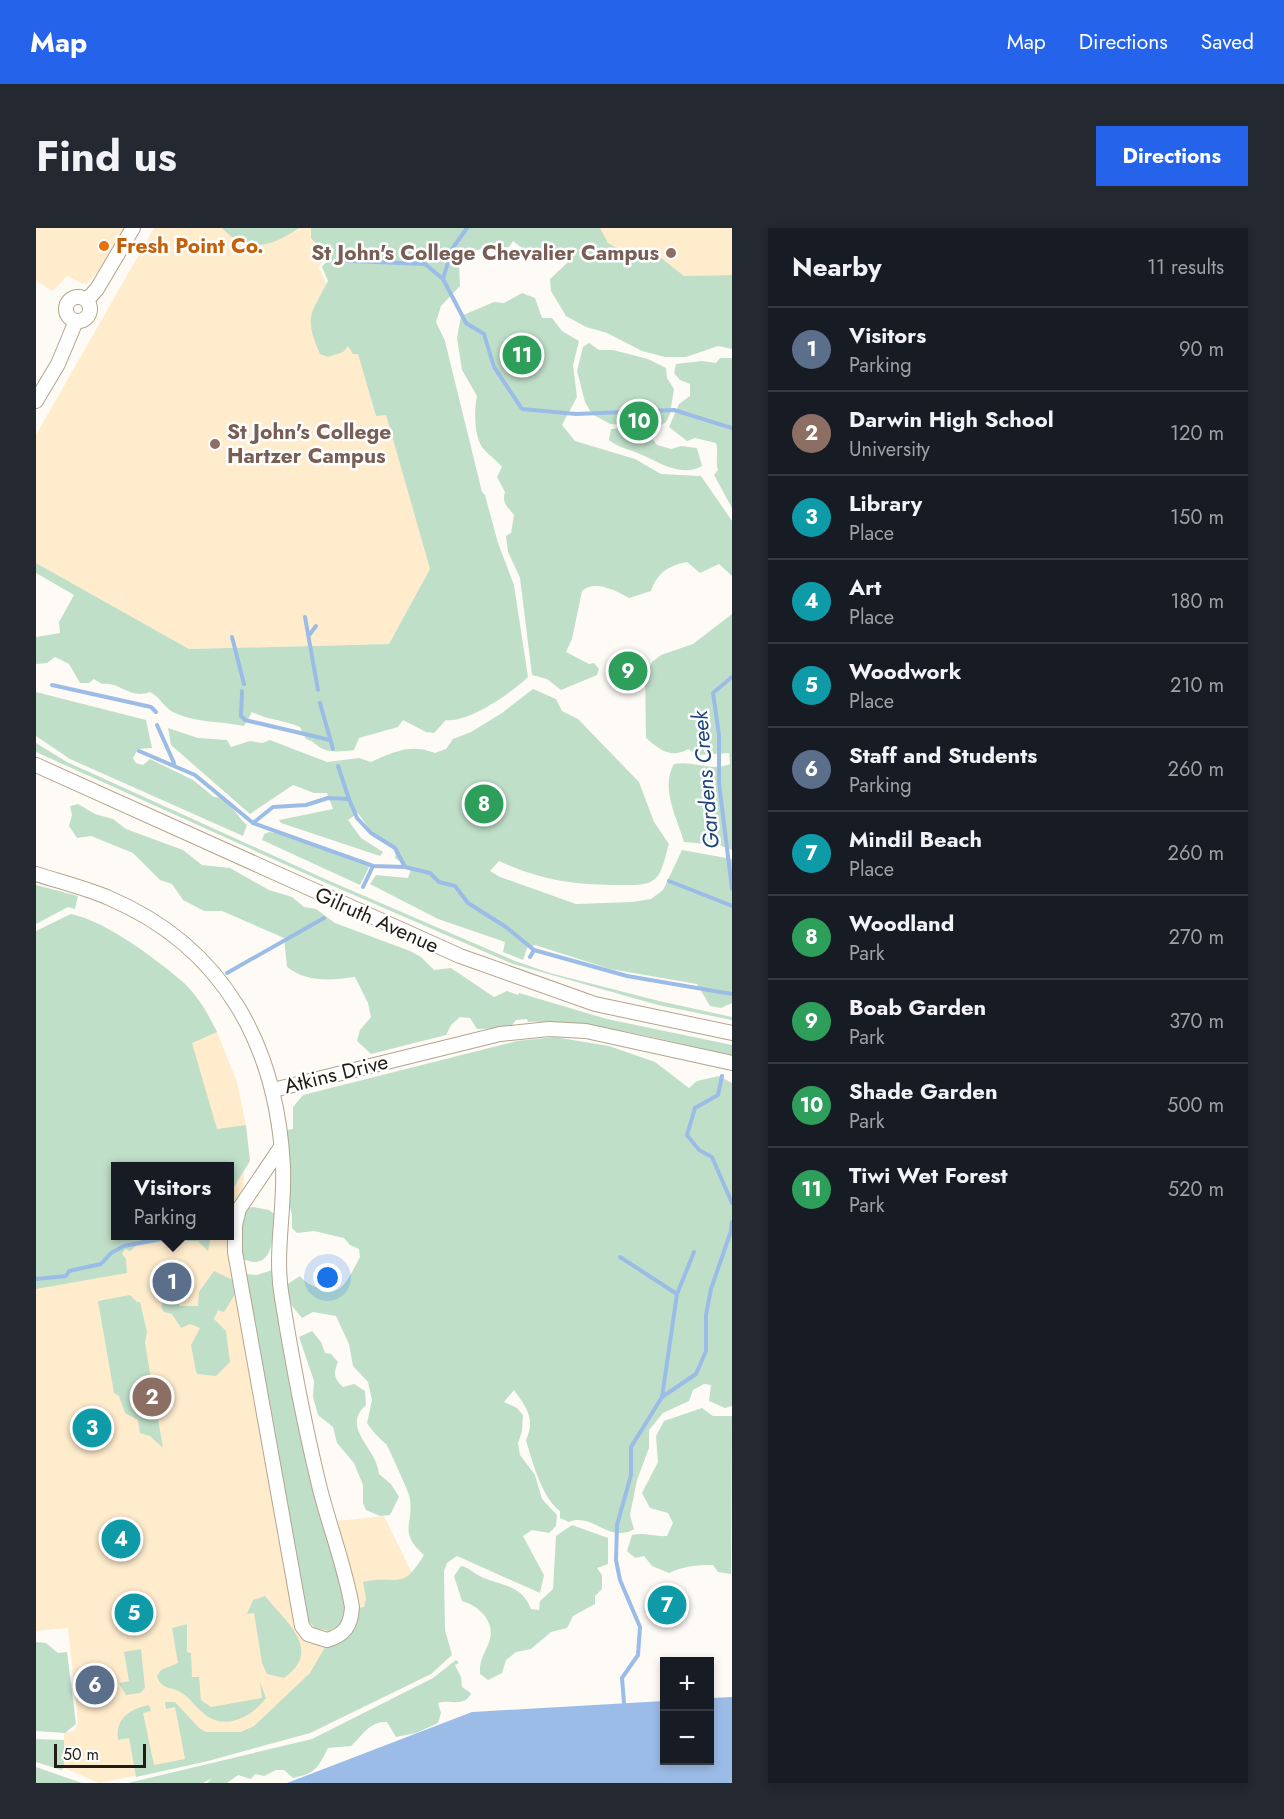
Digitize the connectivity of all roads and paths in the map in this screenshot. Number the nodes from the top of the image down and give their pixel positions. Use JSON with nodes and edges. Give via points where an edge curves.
{"nodes":[{"id":1,"x":133,"y":228,"type":"edge"},
{"id":2,"x":87,"y":300,"type":"junction"},
{"id":3,"x":76,"y":321,"type":"junction"},
{"id":4,"x":36,"y":401,"type":"edge"},
{"id":5,"x":36,"y":765,"type":"edge"},
{"id":6,"x":36,"y":874,"type":"edge"},
{"id":7,"x":732,"y":1033,"type":"edge"},
{"id":8,"x":732,"y":1063,"type":"edge"},
{"id":9,"x":273,"y":1089,"type":"junction"},
{"id":10,"x":281,"y":1147,"type":"junction"}],
"edges":[{"from":1,"to":2,"type":"street"},
{"from":2,"to":3,"type":"street","via":[[89,314]]},
{"from":2,"to":3,"type":"street","via":[[73,297],[67,303],[69,317]]},
{"from":3,"to":4,"type":"street","via":[[58,364]]},
{"from":5,"to":7,"type":"street","name":"Gilruth Avenue","via":[[490,968],[596,1004]]},
{"from":6,"to":9,"type":"street","name":"Atkins Drive","via":[[109,898],[181,940],[218,975],[232,995],[261,1052]]},
{"from":8,"to":9,"type":"street","name":"Atkins Drive","via":[[585,1031],[549,1029],[500,1034]]},
{"from":9,"to":10,"type":"street"},
{"from":10,"to":10,"type":"street","via":[[281,1295],[319,1485],[352,1607],[351,1622],[345,1631],[327,1640],[308,1634],[302,1626],[235,1252],[234,1225],[239,1209]]}]}
